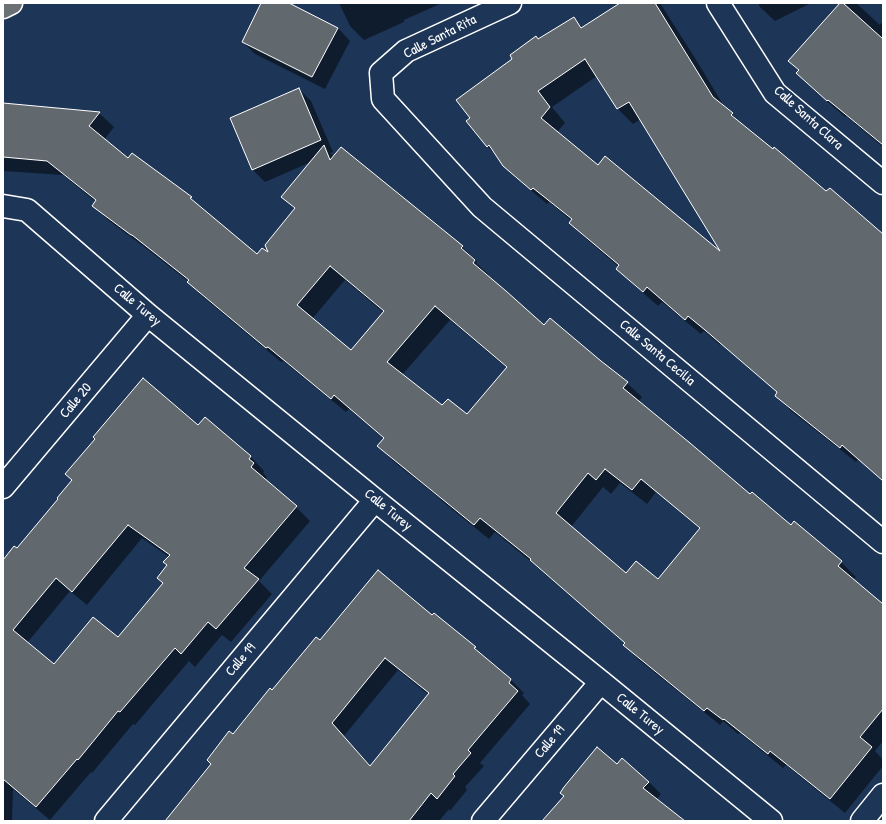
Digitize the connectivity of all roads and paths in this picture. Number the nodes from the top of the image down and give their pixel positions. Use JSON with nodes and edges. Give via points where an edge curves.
{"nodes":[{"id":1,"x":11,"y":3,"type":"edge"},
{"id":2,"x":510,"y":3,"type":"edge"},
{"id":3,"x":718,"y":3,"type":"edge"},
{"id":4,"x":3,"y":7,"type":"edge"},
{"id":5,"x":437,"y":157,"type":"joint"},
{"id":6,"x":883,"y":183,"type":"edge"},
{"id":7,"x":3,"y":206,"type":"edge"},
{"id":8,"x":148,"y":315,"type":"junction"},
{"id":9,"x":3,"y":487,"type":"edge"},
{"id":10,"x":375,"y":500,"type":"junction"},
{"id":11,"x":883,"y":542,"type":"edge"},
{"id":12,"x":601,"y":682,"type":"junction"},
{"id":13,"x":883,"y":795,"type":"edge"},
{"id":14,"x":106,"y":821,"type":"edge"},
{"id":15,"x":483,"y":821,"type":"edge"},
{"id":16,"x":771,"y":821,"type":"edge"},
{"id":17,"x":862,"y":821,"type":"edge"}],
"edges":[{"from":1,"to":4,"type":"main road"},
{"from":2,"to":5,"type":"street","name":"Calle Santa Rita","via":[[406,51],[381,73],[383,99]]},
{"from":3,"to":6,"type":"street","name":"Calle Santa Clara","via":[[775,93]]},
{"from":5,"to":11,"type":"street","name":"Calle Santa Cecilia","via":[[482,207]]},
{"from":7,"to":8,"type":"street","name":"Calle Turey","via":[[27,210]]},
{"from":8,"to":9,"type":"street","name":"Calle 20"},
{"from":8,"to":10,"type":"street","name":"Calle Turey"},
{"from":10,"to":12,"type":"street","name":"Calle Turey"},
{"from":10,"to":14,"type":"street","name":"Calle 19"},
{"from":12,"to":15,"type":"street","name":"Calle 19"},
{"from":12,"to":16,"type":"street","name":"Calle Turey"},
{"from":13,"to":17,"type":"street"}]}
